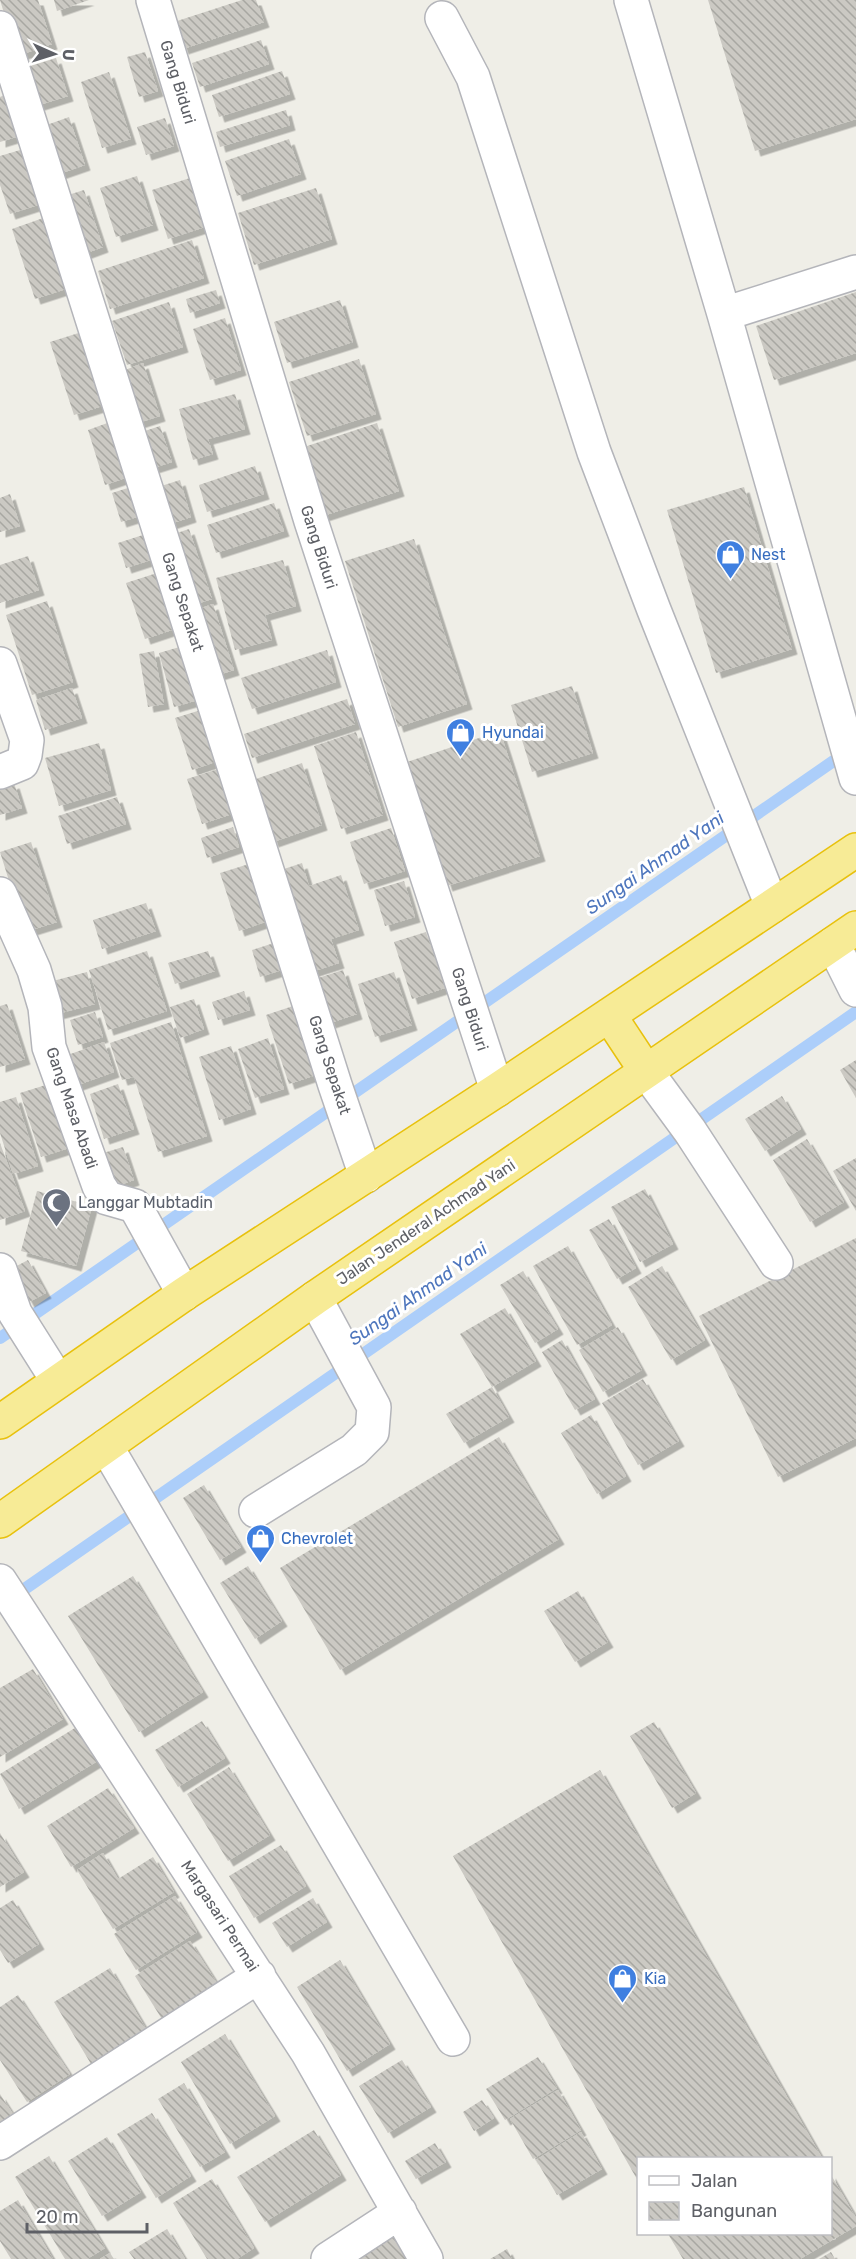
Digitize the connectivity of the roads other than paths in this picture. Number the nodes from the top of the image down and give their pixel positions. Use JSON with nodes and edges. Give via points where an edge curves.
{"nodes":[{"id":1,"x":153,"y":0,"type":"edge"},
{"id":2,"x":631,"y":0,"type":"edge"},
{"id":3,"x":442,"y":18,"type":"dead end"},
{"id":4,"x":0,"y":28,"type":"edge"},
{"id":5,"x":856,"y":272,"type":"edge"},
{"id":6,"x":724,"y":314,"type":"junction"},
{"id":7,"x":0,"y":664,"type":"edge"},
{"id":8,"x":0,"y":772,"type":"edge"},
{"id":9,"x":854,"y":772,"type":"edge"},
{"id":10,"x":856,"y":850,"type":"edge"},
{"id":11,"x":0,"y":894,"type":"edge"},
{"id":12,"x":772,"y":906,"type":"junction"},
{"id":13,"x":844,"y":936,"type":"edge"},
{"id":14,"x":856,"y":990,"type":"edge"},
{"id":15,"x":609,"y":1015,"type":"junction"},
{"id":16,"x":646,"y":1071,"type":"junction"},
{"id":17,"x":497,"y":1090,"type":"junction"},
{"id":18,"x":366,"y":1176,"type":"junction"},
{"id":19,"x":776,"y":1263,"type":"dead end"},
{"id":20,"x":0,"y":1270,"type":"edge"},
{"id":21,"x":184,"y":1293,"type":"junction"},
{"id":22,"x":315,"y":1298,"type":"junction"},
{"id":23,"x":58,"y":1381,"type":"junction"},
{"id":24,"x":0,"y":1422,"type":"edge"},
{"id":25,"x":106,"y":1446,"type":"junction"},
{"id":26,"x":256,"y":1511,"type":"dead end"},
{"id":27,"x":0,"y":1521,"type":"edge"},
{"id":28,"x":4,"y":1586,"type":"edge"},
{"id":29,"x":259,"y":1976,"type":"junction"},
{"id":30,"x":453,"y":2039,"type":"dead end"},
{"id":31,"x":0,"y":2143,"type":"edge"},
{"id":32,"x":400,"y":2212,"type":"junction"},
{"id":33,"x":328,"y":2259,"type":"edge"},
{"id":34,"x":426,"y":2259,"type":"edge"}],
"edges":[{"from":1,"to":17,"type":"street","name":"Gang Biduri","via":[[311,522]]},
{"from":2,"to":6,"type":"street"},
{"from":3,"to":12,"type":"street","via":[[473,77],[594,452]]},
{"from":4,"to":18,"type":"street","name":"Gang Sepakat"},
{"from":5,"to":6,"type":"street"},
{"from":6,"to":9,"type":"street"},
{"from":7,"to":8,"type":"street","via":[[27,740],[22,763]]},
{"from":10,"to":12,"type":"highway"},
{"from":11,"to":21,"type":"street","name":"Gang Masa Abadi","via":[[34,970],[45,1007],[49,1047],[99,1186],[107,1198],[135,1206]]},
{"from":12,"to":15,"type":"highway"},
{"from":13,"to":14,"type":"street"},
{"from":13,"to":16,"type":"highway","name":"Jalan Jenderal Achmad Yani"},
{"from":15,"to":16,"type":"highway"},
{"from":15,"to":17,"type":"highway"},
{"from":16,"to":19,"type":"street"},
{"from":16,"to":22,"type":"highway","name":"Jalan Jenderal Achmad Yani"},
{"from":17,"to":18,"type":"highway"},
{"from":18,"to":21,"type":"highway"},
{"from":20,"to":23,"type":"street","via":[[21,1325]]},
{"from":21,"to":23,"type":"highway"},
{"from":22,"to":25,"type":"highway","name":"Jalan Jenderal Achmad Yani"},
{"from":22,"to":26,"type":"street","via":[[374,1407],[372,1432],[354,1450]]},
{"from":23,"to":24,"type":"highway"},
{"from":25,"to":27,"type":"highway","name":"Jalan Jenderal Achmad Yani"},
{"from":25,"to":30,"type":"street"},
{"from":28,"to":29,"type":"street","name":"Margasari Permai"},
{"from":29,"to":31,"type":"street"},
{"from":29,"to":32,"type":"street","name":"Margasari Permai"},
{"from":32,"to":33,"type":"street"},
{"from":32,"to":34,"type":"street","name":"Margasari Permai"}]}
